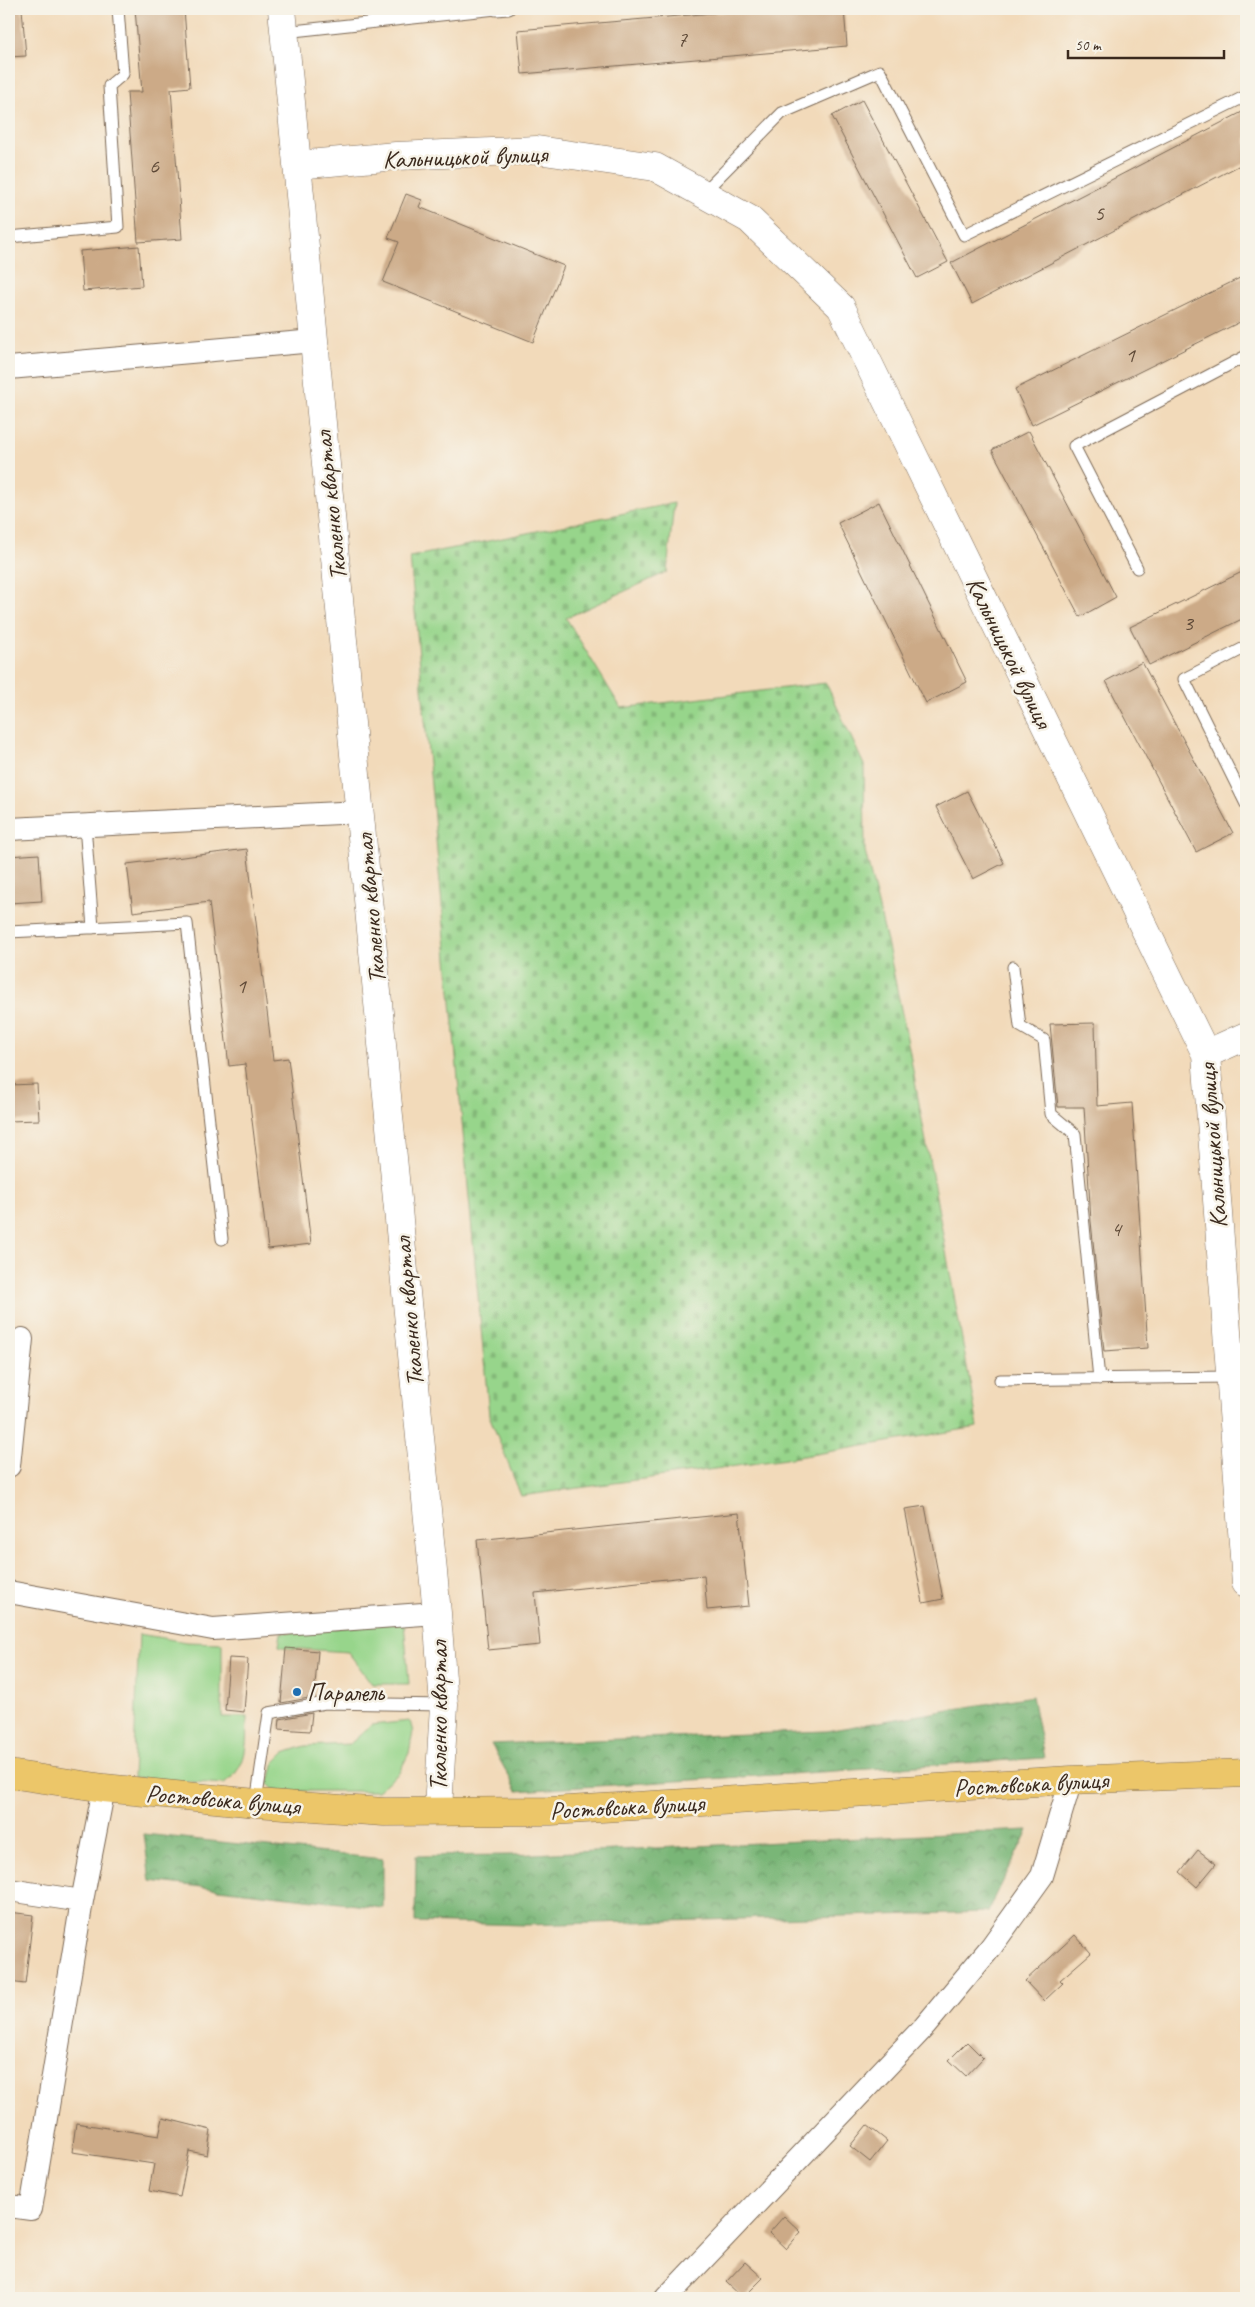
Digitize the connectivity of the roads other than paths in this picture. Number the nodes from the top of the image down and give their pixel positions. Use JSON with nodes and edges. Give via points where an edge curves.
{"nodes":[{"id":1,"x":118,"y":9,"type":"edge"},
{"id":2,"x":496,"y":9,"type":"edge"},
{"id":3,"x":509,"y":9,"type":"edge"},
{"id":4,"x":283,"y":20,"type":"edge"},
{"id":5,"x":1246,"y":96,"type":"edge"},
{"id":6,"x":297,"y":165,"type":"junction"},
{"id":7,"x":703,"y":193,"type":"junction"},
{"id":8,"x":9,"y":237,"type":"edge"},
{"id":9,"x":314,"y":341,"type":"junction"},
{"id":10,"x":1246,"y":356,"type":"edge"},
{"id":11,"x":9,"y":368,"type":"edge"},
{"id":12,"x":1137,"y":568,"type":"dead end"},
{"id":13,"x":1246,"y":647,"type":"edge"},
{"id":14,"x":1246,"y":804,"type":"edge"},
{"id":15,"x":360,"y":812,"type":"junction"},
{"id":16,"x":85,"y":825,"type":"junction"},
{"id":17,"x":9,"y":829,"type":"edge"},
{"id":18,"x":93,"y":928,"type":"junction"},
{"id":19,"x":9,"y":932,"type":"edge"},
{"id":20,"x":1013,"y":968,"type":"dead end"},
{"id":21,"x":1246,"y":1036,"type":"edge"},
{"id":22,"x":1206,"y":1054,"type":"junction"},
{"id":23,"x":222,"y":1239,"type":"dead end"},
{"id":24,"x":15,"y":1339,"type":"edge"},
{"id":25,"x":1230,"y":1377,"type":"junction"},
{"id":26,"x":1100,"y":1379,"type":"junction"},
{"id":27,"x":1000,"y":1380,"type":"dead end"},
{"id":28,"x":9,"y":1466,"type":"edge"},
{"id":29,"x":1244,"y":1546,"type":"edge"},
{"id":30,"x":1246,"y":1583,"type":"edge"},
{"id":31,"x":9,"y":1592,"type":"edge"},
{"id":32,"x":437,"y":1613,"type":"junction"},
{"id":33,"x":444,"y":1704,"type":"junction"},
{"id":34,"x":1246,"y":1773,"type":"edge"},
{"id":35,"x":9,"y":1774,"type":"edge"},
{"id":36,"x":1071,"y":1780,"type":"junction"},
{"id":37,"x":104,"y":1788,"type":"junction"},
{"id":38,"x":256,"y":1803,"type":"junction"},
{"id":39,"x":438,"y":1810,"type":"junction"},
{"id":40,"x":9,"y":1890,"type":"edge"},
{"id":41,"x":82,"y":1901,"type":"junction"},
{"id":42,"x":9,"y":2206,"type":"edge"},
{"id":43,"x":666,"y":2298,"type":"edge"}],
"edges":[{"from":1,"to":8,"type":"lane","via":[[123,74],[109,86],[118,227]]},
{"from":2,"to":3,"type":"lane"},
{"from":2,"to":4,"type":"lane"},
{"from":4,"to":6,"type":"street","name":"Ткаленко квартал"},
{"from":5,"to":7,"type":"lane","via":[[964,235],[880,71],[782,113]]},
{"from":6,"to":7,"type":"street","name":"Кальницькой вулиця","via":[[396,156],[537,150],[655,167]]},
{"from":6,"to":9,"type":"street","name":"Ткаленко квартал"},
{"from":7,"to":22,"type":"street","name":"Кальницькой вулиця","via":[[749,219],[841,307]]},
{"from":9,"to":11,"type":"street"},
{"from":9,"to":15,"type":"street","name":"Ткаленко квартал"},
{"from":10,"to":12,"type":"lane","via":[[1074,446]]},
{"from":13,"to":14,"type":"lane","via":[[1184,679]]},
{"from":15,"to":16,"type":"street"},
{"from":15,"to":32,"type":"street","name":"Ткаленко квартал"},
{"from":16,"to":17,"type":"street"},
{"from":16,"to":18,"type":"lane"},
{"from":18,"to":19,"type":"lane"},
{"from":18,"to":23,"type":"lane","via":[[187,923]]},
{"from":20,"to":26,"type":"lane","via":[[1020,1026],[1044,1040],[1051,1114],[1075,1134]]},
{"from":21,"to":22,"type":"street"},
{"from":22,"to":25,"type":"street","name":"Кальницькой вулиця"},
{"from":24,"to":28,"type":"street"},
{"from":25,"to":26,"type":"lane"},
{"from":25,"to":29,"type":"street","name":"Кальницькой вулиця"},
{"from":26,"to":27,"type":"lane"},
{"from":29,"to":30,"type":"street","name":"Кальницькой вулиця"},
{"from":31,"to":32,"type":"street","via":[[213,1629]]},
{"from":32,"to":33,"type":"street","name":"Ткаленко квартал"},
{"from":33,"to":38,"type":"lane","via":[[325,1703],[269,1713]]},
{"from":33,"to":39,"type":"street","name":"Ткаленко квартал"},
{"from":34,"to":36,"type":"highway","name":"Ростовська вулиця"},
{"from":35,"to":37,"type":"highway","name":"Ростовська вулиця"},
{"from":36,"to":39,"type":"highway","name":"Ростовська вулиця","via":[[551,1811]]},
{"from":36,"to":43,"type":"street","via":[[1042,1876],[991,1947],[925,2026]]},
{"from":37,"to":38,"type":"highway","name":"Ростовська вулиця"},
{"from":37,"to":41,"type":"street"},
{"from":38,"to":39,"type":"highway","name":"Ростовська вулиця","via":[[384,1812]]},
{"from":40,"to":41,"type":"street"},
{"from":41,"to":42,"type":"street","via":[[30,2209]]}]}
